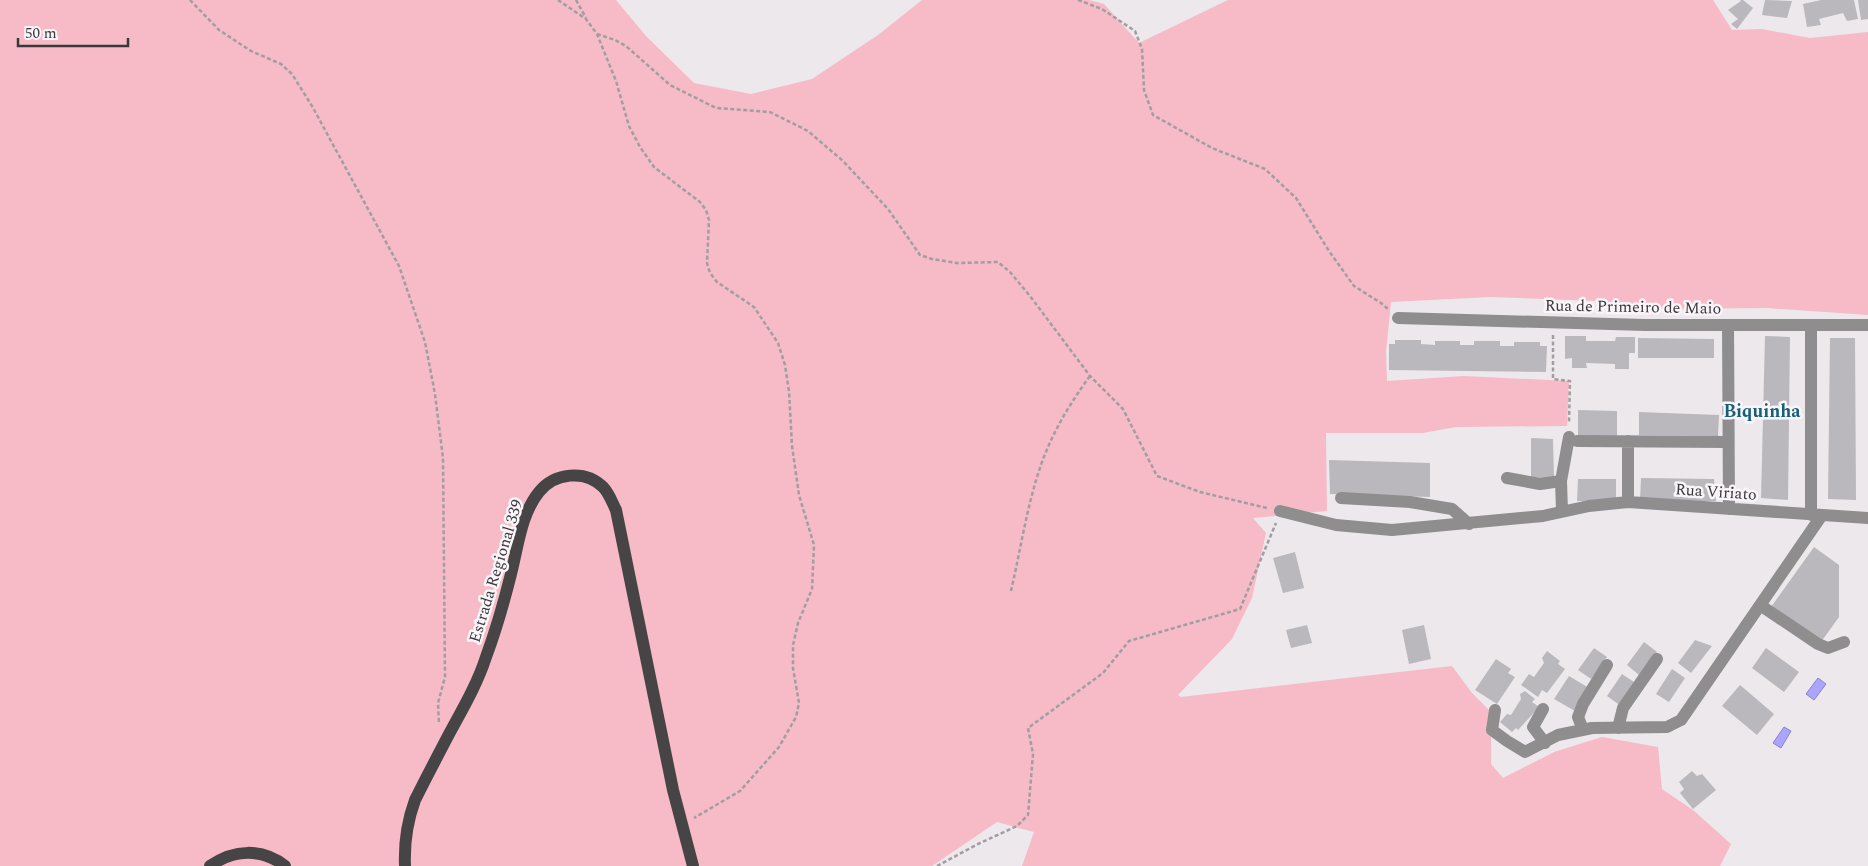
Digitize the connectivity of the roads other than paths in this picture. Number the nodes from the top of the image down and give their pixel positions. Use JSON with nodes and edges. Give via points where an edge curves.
{"nodes":[{"id":1,"x":1398,"y":318,"type":"road end"},
{"id":2,"x":1728,"y":325,"type":"junction"},
{"id":3,"x":1811,"y":325,"type":"junction"},
{"id":4,"x":1868,"y":325,"type":"edge"},
{"id":5,"x":1628,"y":441,"type":"junction"},
{"id":6,"x":1728,"y":442,"type":"junction"},
{"id":7,"x":1507,"y":478,"type":"dead end"},
{"id":8,"x":1561,"y":481,"type":"junction"},
{"id":9,"x":1340,"y":498,"type":"dead end"},
{"id":10,"x":1628,"y":502,"type":"junction"},
{"id":11,"x":1729,"y":510,"type":"junction"},
{"id":12,"x":1280,"y":511,"type":"road end"},
{"id":13,"x":1562,"y":512,"type":"junction"},
{"id":14,"x":1816,"y":515,"type":"junction"},
{"id":15,"x":1868,"y":518,"type":"edge"},
{"id":16,"x":1469,"y":524,"type":"junction"},
{"id":17,"x":1760,"y":605,"type":"junction"},
{"id":18,"x":1844,"y":642,"type":"dead end"},
{"id":19,"x":1657,"y":659,"type":"dead end"},
{"id":20,"x":1608,"y":665,"type":"dead end"},
{"id":21,"x":1543,"y":709,"type":"dead end"},
{"id":22,"x":1495,"y":710,"type":"dead end"},
{"id":23,"x":1618,"y":728,"type":"junction"},
{"id":24,"x":1583,"y":730,"type":"junction"},
{"id":25,"x":1545,"y":743,"type":"junction"},
{"id":26,"x":210,"y":866,"type":"edge"},
{"id":27,"x":285,"y":866,"type":"edge"},
{"id":28,"x":405,"y":866,"type":"edge"},
{"id":29,"x":693,"y":866,"type":"edge"}],
"edges":[{"from":1,"to":2,"type":"street","name":"Rua de Primeiro de Maio"},
{"from":2,"to":3,"type":"street","name":"Rua de Primeiro de Maio"},
{"from":2,"to":6,"type":"street"},
{"from":3,"to":4,"type":"street","name":"Rua de Primeiro de Maio"},
{"from":3,"to":14,"type":"street"},
{"from":5,"to":6,"type":"street"},
{"from":5,"to":8,"type":"street","via":[[1573,439]]},
{"from":5,"to":10,"type":"street"},
{"from":6,"to":11,"type":"street"},
{"from":7,"to":8,"type":"street","via":[[1540,484]]},
{"from":8,"to":13,"type":"street"},
{"from":9,"to":16,"type":"street","via":[[1410,502],[1452,509]]},
{"from":10,"to":11,"type":"street","name":"Rua Viriato"},
{"from":10,"to":13,"type":"street","name":"Rua Viriato"},
{"from":11,"to":14,"type":"street","name":"Rua Viriato"},
{"from":12,"to":16,"type":"street","name":"Rua Viriato","via":[[1336,525],[1392,530]]},
{"from":13,"to":16,"type":"street","name":"Rua Viriato"},
{"from":14,"to":15,"type":"street","name":"Rua Viriato"},
{"from":14,"to":17,"type":"street"},
{"from":17,"to":18,"type":"street","via":[[1818,644],[1828,648]]},
{"from":17,"to":23,"type":"street","via":[[1682,720],[1667,727]]},
{"from":19,"to":23,"type":"street","via":[[1623,708]]},
{"from":20,"to":24,"type":"street","via":[[1582,704],[1578,717]]},
{"from":21,"to":25,"type":"street","via":[[1533,727]]},
{"from":22,"to":25,"type":"street","via":[[1492,730],[1507,742],[1524,752]]},
{"from":23,"to":24,"type":"street"},
{"from":24,"to":25,"type":"street","via":[[1558,735]]},
{"from":26,"to":27,"type":"main road","via":[[224,857],[249,852],[270,857]]},
{"from":28,"to":29,"type":"main road","name":"Estrada Regional 339","via":[[408,818],[485,660],[532,503],[539,492],[556,478],[574,476],[593,480],[606,491],[616,510],[681,826]]}]}
